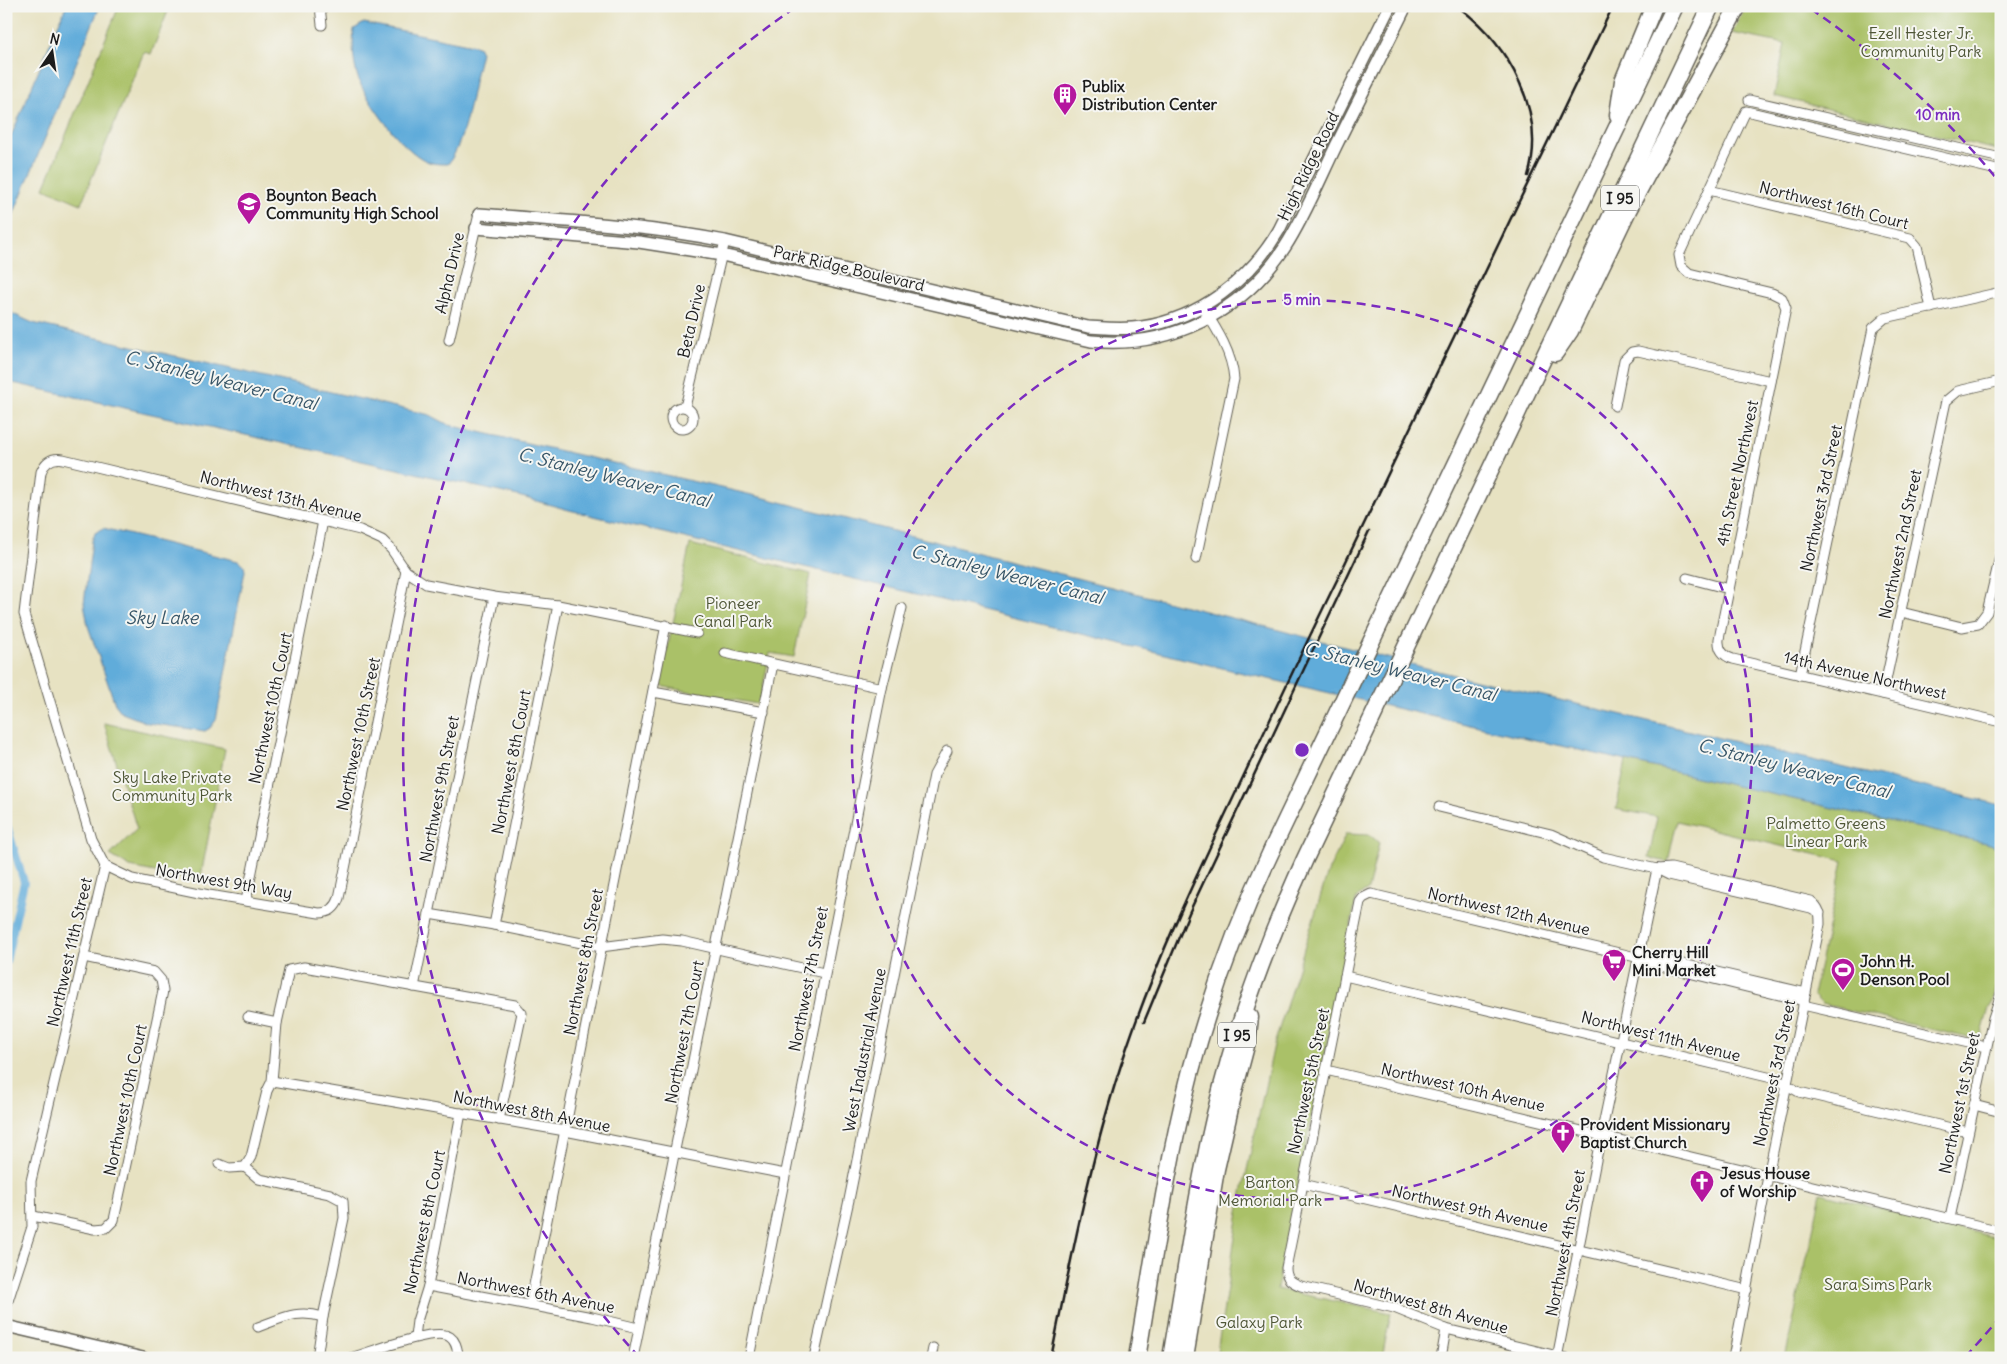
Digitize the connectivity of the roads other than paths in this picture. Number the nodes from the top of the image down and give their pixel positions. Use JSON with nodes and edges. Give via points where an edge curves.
{"nodes":[{"id":1,"x":320,"y":6,"type":"edge"},
{"id":2,"x":1390,"y":6,"type":"edge"},
{"id":3,"x":1406,"y":6,"type":"edge"},
{"id":4,"x":1654,"y":6,"type":"edge"},
{"id":5,"x":1675,"y":6,"type":"edge"},
{"id":6,"x":1711,"y":6,"type":"edge"},
{"id":7,"x":1738,"y":6,"type":"edge"},
{"id":8,"x":322,"y":25,"type":"dead end"},
{"id":9,"x":1345,"y":96,"type":"junction"},
{"id":10,"x":1749,"y":100,"type":"dead end"},
{"id":11,"x":1357,"y":103,"type":"junction"},
{"id":12,"x":1616,"y":131,"type":"junction"},
{"id":13,"x":2001,"y":158,"type":"edge"},
{"id":14,"x":2001,"y":171,"type":"edge"},
{"id":15,"x":1709,"y":190,"type":"junction"},
{"id":16,"x":479,"y":214,"type":"joint"},
{"id":17,"x":596,"y":224,"type":"junction"},
{"id":18,"x":476,"y":228,"type":"junction"},
{"id":19,"x":595,"y":238,"type":"junction"},
{"id":20,"x":725,"y":241,"type":"junction"},
{"id":21,"x":1267,"y":249,"type":"junction"},
{"id":22,"x":722,"y":255,"type":"junction"},
{"id":23,"x":1278,"y":257,"type":"junction"},
{"id":24,"x":866,"y":274,"type":"junction"},
{"id":25,"x":863,"y":288,"type":"junction"},
{"id":26,"x":2001,"y":292,"type":"edge"},
{"id":27,"x":1202,"y":306,"type":"junction"},
{"id":28,"x":1930,"y":308,"type":"junction"},
{"id":29,"x":1210,"y":318,"type":"junction"},
{"id":30,"x":1074,"y":324,"type":"junction"},
{"id":31,"x":1071,"y":337,"type":"junction"},
{"id":32,"x":449,"y":340,"type":"dead end"},
{"id":33,"x":1771,"y":381,"type":"junction"},
{"id":34,"x":2001,"y":381,"type":"edge"},
{"id":35,"x":1529,"y":390,"type":"junction"},
{"id":36,"x":1615,"y":406,"type":"dead end"},
{"id":37,"x":685,"y":407,"type":"dead end"},
{"id":38,"x":47,"y":462,"type":"joint"},
{"id":39,"x":323,"y":521,"type":"junction"},
{"id":40,"x":2001,"y":552,"type":"edge"},
{"id":41,"x":1196,"y":559,"type":"dead end"},
{"id":42,"x":406,"y":571,"type":"junction"},
{"id":43,"x":1687,"y":578,"type":"dead end"},
{"id":44,"x":1729,"y":589,"type":"junction"},
{"id":45,"x":494,"y":597,"type":"junction"},
{"id":46,"x":558,"y":605,"type":"junction"},
{"id":47,"x":902,"y":608,"type":"dead end"},
{"id":48,"x":1901,"y":612,"type":"junction"},
{"id":49,"x":666,"y":625,"type":"junction"},
{"id":50,"x":697,"y":633,"type":"dead end"},
{"id":51,"x":725,"y":654,"type":"dead end"},
{"id":52,"x":1723,"y":654,"type":"joint"},
{"id":53,"x":773,"y":664,"type":"junction"},
{"id":54,"x":1800,"y":675,"type":"junction"},
{"id":55,"x":882,"y":688,"type":"junction"},
{"id":56,"x":653,"y":692,"type":"junction"},
{"id":57,"x":1883,"y":694,"type":"junction"},
{"id":58,"x":764,"y":712,"type":"junction"},
{"id":59,"x":2001,"y":722,"type":"edge"},
{"id":60,"x":947,"y":750,"type":"dead end"},
{"id":61,"x":1439,"y":807,"type":"dead end"},
{"id":62,"x":105,"y":866,"type":"junction"},
{"id":63,"x":1657,"y":869,"type":"junction"},
{"id":64,"x":1371,"y":894,"type":"joint"},
{"id":65,"x":246,"y":901,"type":"junction"},
{"id":66,"x":338,"y":903,"type":"joint"},
{"id":67,"x":429,"y":914,"type":"junction"},
{"id":68,"x":494,"y":925,"type":"junction"},
{"id":69,"x":602,"y":947,"type":"junction"},
{"id":70,"x":716,"y":950,"type":"junction"},
{"id":71,"x":84,"y":957,"type":"junction"},
{"id":72,"x":1640,"y":958,"type":"junction"},
{"id":73,"x":824,"y":973,"type":"junction"},
{"id":74,"x":1345,"y":976,"type":"junction"},
{"id":75,"x":1254,"y":984,"type":"junction"},
{"id":76,"x":414,"y":987,"type":"junction"},
{"id":77,"x":2001,"y":994,"type":"edge"},
{"id":78,"x":1804,"y":1000,"type":"junction"},
{"id":79,"x":248,"y":1017,"type":"dead end"},
{"id":80,"x":277,"y":1023,"type":"junction"},
{"id":81,"x":1621,"y":1042,"type":"junction"},
{"id":82,"x":1986,"y":1047,"type":"junction"},
{"id":83,"x":1326,"y":1070,"type":"junction"},
{"id":84,"x":272,"y":1081,"type":"junction"},
{"id":85,"x":1788,"y":1086,"type":"junction"},
{"id":86,"x":1974,"y":1105,"type":"junction"},
{"id":87,"x":2001,"y":1112,"type":"edge"},
{"id":88,"x":461,"y":1113,"type":"junction"},
{"id":89,"x":499,"y":1120,"type":"junction"},
{"id":90,"x":565,"y":1131,"type":"junction"},
{"id":91,"x":1968,"y":1132,"type":"junction"},
{"id":92,"x":1601,"y":1135,"type":"junction"},
{"id":93,"x":675,"y":1153,"type":"junction"},
{"id":94,"x":219,"y":1164,"type":"dead end"},
{"id":95,"x":245,"y":1167,"type":"junction"},
{"id":96,"x":786,"y":1174,"type":"junction"},
{"id":97,"x":1769,"y":1175,"type":"junction"},
{"id":98,"x":1303,"y":1184,"type":"junction"},
{"id":99,"x":33,"y":1216,"type":"junction"},
{"id":100,"x":1950,"y":1218,"type":"junction"},
{"id":101,"x":2001,"y":1231,"type":"edge"},
{"id":102,"x":1580,"y":1249,"type":"junction"},
{"id":103,"x":1288,"y":1279,"type":"joint"},
{"id":104,"x":428,"y":1286,"type":"junction"},
{"id":105,"x":1747,"y":1290,"type":"junction"},
{"id":106,"x":530,"y":1305,"type":"junction"},
{"id":107,"x":6,"y":1307,"type":"edge"},
{"id":108,"x":323,"y":1317,"type":"junction"},
{"id":109,"x":6,"y":1326,"type":"edge"},
{"id":110,"x":258,"y":1327,"type":"dead end"},
{"id":111,"x":638,"y":1328,"type":"junction"},
{"id":112,"x":1446,"y":1329,"type":"junction"},
{"id":113,"x":415,"y":1337,"type":"junction"},
{"id":114,"x":933,"y":1348,"type":"dead end"},
{"id":115,"x":370,"y":1355,"type":"edge"},
{"id":116,"x":1136,"y":1355,"type":"edge"},
{"id":117,"x":1560,"y":1357,"type":"edge"},
{"id":118,"x":143,"y":1358,"type":"edge"},
{"id":119,"x":317,"y":1358,"type":"edge"},
{"id":120,"x":350,"y":1358,"type":"edge"},
{"id":121,"x":459,"y":1358,"type":"edge"},
{"id":122,"x":633,"y":1358,"type":"edge"},
{"id":123,"x":749,"y":1358,"type":"edge"},
{"id":124,"x":814,"y":1358,"type":"edge"},
{"id":125,"x":931,"y":1358,"type":"edge"},
{"id":126,"x":1171,"y":1358,"type":"edge"},
{"id":127,"x":1185,"y":1358,"type":"edge"},
{"id":128,"x":1441,"y":1358,"type":"edge"},
{"id":129,"x":1733,"y":1358,"type":"edge"}],
"edges":[{"from":1,"to":8,"type":"street"},
{"from":2,"to":9,"type":"street","name":"High Ridge Road"},
{"from":3,"to":11,"type":"street","name":"High Ridge Road"},
{"from":4,"to":12,"type":"highway","via":[[1623,81]]},
{"from":5,"to":12,"type":"highway","number":"I 95"},
{"from":6,"to":35,"type":"highway","number":"I 95"},
{"from":7,"to":35,"type":"highway","via":[[1628,210],[1570,331]]},
{"from":9,"to":11,"type":"street"},
{"from":9,"to":21,"type":"street","name":"High Ridge Road"},
{"from":10,"to":13,"type":"street"},
{"from":11,"to":23,"type":"street","name":"High Ridge Road"},
{"from":12,"to":116,"type":"highway","number":"I 95","via":[[1332,723],[1256,884],[1232,944],[1190,1074]]},
{"from":14,"to":15,"type":"street","via":[[1746,111]]},
{"from":15,"to":28,"type":"street","name":"Northwest 16th Court","via":[[1910,238],[1916,246]]},
{"from":15,"to":33,"type":"street","name":"4th Street Northwest","via":[[1680,250],[1679,261],[1689,273],[1782,298],[1785,314]]},
{"from":16,"to":17,"type":"street","name":"Park Ridge Boulevard"},
{"from":16,"to":18,"type":"street","name":"Alpha Drive"},
{"from":17,"to":19,"type":"street"},
{"from":17,"to":20,"type":"street","name":"Park Ridge Boulevard"},
{"from":18,"to":19,"type":"street","name":"Park Ridge Boulevard"},
{"from":18,"to":32,"type":"street","name":"Alpha Drive"},
{"from":19,"to":22,"type":"street","name":"Park Ridge Boulevard","via":[[646,242]]},
{"from":20,"to":22,"type":"street","name":"Beta Drive"},
{"from":20,"to":24,"type":"street","name":"Park Ridge Boulevard"},
{"from":21,"to":23,"type":"street"},
{"from":21,"to":27,"type":"street","name":"High Ridge Road","via":[[1234,285]]},
{"from":22,"to":25,"type":"street","name":"Park Ridge Boulevard"},
{"from":22,"to":37,"type":"street","name":"Beta Drive"},
{"from":23,"to":29,"type":"street","name":"High Ridge Road","via":[[1243,296]]},
{"from":24,"to":25,"type":"street"},
{"from":24,"to":30,"type":"street","name":"Park Ridge Boulevard"},
{"from":25,"to":31,"type":"street","name":"Park Ridge Boulevard"},
{"from":26,"to":28,"type":"street"},
{"from":27,"to":29,"type":"street"},
{"from":27,"to":30,"type":"street","name":"Park Ridge Boulevard","via":[[1142,327]]},
{"from":28,"to":54,"type":"street","name":"Northwest 3rd Street","via":[[1885,318],[1873,328]]},
{"from":29,"to":31,"type":"street","name":"Park Ridge Boulevard","via":[[1168,335],[1130,342]]},
{"from":29,"to":41,"type":"street","via":[[1228,352],[1234,379]]},
{"from":30,"to":31,"type":"street"},
{"from":33,"to":36,"type":"street","via":[[1638,351],[1624,360]]},
{"from":33,"to":44,"type":"street","name":"4th Street Northwest"},
{"from":34,"to":48,"type":"street","name":"Northwest 2nd Street","via":[[1958,391],[1946,401]]},
{"from":35,"to":75,"type":"highway","number":"I 95","via":[[1290,892]]},
{"from":38,"to":39,"type":"street","name":"Northwest 13th Avenue","via":[[63,458]]},
{"from":38,"to":62,"type":"street","name":"Northwest 11th Street","via":[[41,472],[24,614],[91,839]]},
{"from":39,"to":42,"type":"street","name":"Northwest 13th Avenue","via":[[376,537],[391,549]]},
{"from":39,"to":65,"type":"street","name":"Northwest 10th Court"},
{"from":40,"to":48,"type":"street","via":[[1982,621],[1962,627]]},
{"from":42,"to":45,"type":"street","name":"Northwest 13th Avenue","via":[[438,588]]},
{"from":42,"to":66,"type":"street","name":"Northwest 10th Street"},
{"from":43,"to":44,"type":"street"},
{"from":44,"to":52,"type":"street","name":"4th Street Northwest","via":[[1719,639]]},
{"from":45,"to":46,"type":"street","name":"Northwest 13th Avenue"},
{"from":45,"to":67,"type":"street","name":"Northwest 9th Street"},
{"from":46,"to":49,"type":"street","name":"Northwest 13th Avenue"},
{"from":46,"to":68,"type":"street","name":"Northwest 8th Court"},
{"from":47,"to":55,"type":"street","name":"Northwest 7th Street"},
{"from":48,"to":57,"type":"street","name":"Northwest 2nd Street"},
{"from":49,"to":50,"type":"street","name":"Northwest 13th Avenue"},
{"from":49,"to":56,"type":"street","name":"Northwest 8th Street"},
{"from":51,"to":53,"type":"street"},
{"from":52,"to":54,"type":"street","name":"14th Avenue Northwest"},
{"from":53,"to":55,"type":"street"},
{"from":53,"to":58,"type":"street"},
{"from":54,"to":57,"type":"street","name":"14th Avenue Northwest"},
{"from":55,"to":73,"type":"street","name":"Northwest 7th Street"},
{"from":56,"to":58,"type":"street"},
{"from":56,"to":69,"type":"street","name":"Northwest 8th Street"},
{"from":57,"to":59,"type":"street","name":"14th Avenue Northwest"},
{"from":58,"to":70,"type":"street","name":"Northwest 7th Court"},
{"from":60,"to":124,"type":"street","name":"West Industrial Avenue","via":[[934,774]]},
{"from":61,"to":63,"type":"street","via":[[1551,834],[1603,857]]},
{"from":62,"to":65,"type":"street","name":"Northwest 9th Way","via":[[132,879]]},
{"from":62,"to":71,"type":"street","name":"Northwest 11th Street"},
{"from":63,"to":72,"type":"street","name":"Northwest 4th Street"},
{"from":63,"to":78,"type":"street","name":"Northwest 3rd Street","via":[[1669,875],[1718,883],[1820,913]]},
{"from":64,"to":72,"type":"street","name":"Northwest 12th Avenue"},
{"from":64,"to":74,"type":"street","name":"Northwest 5th Street","via":[[1360,902]]},
{"from":65,"to":66,"type":"street","name":"Northwest 9th Way","via":[[318,913],[330,911]]},
{"from":67,"to":68,"type":"street"},
{"from":67,"to":76,"type":"street","name":"Northwest 9th Street"},
{"from":68,"to":69,"type":"street"},
{"from":69,"to":70,"type":"street","via":[[662,939],[682,940]]},
{"from":69,"to":90,"type":"street","name":"Northwest 8th Street"},
{"from":70,"to":73,"type":"street"},
{"from":70,"to":93,"type":"street","name":"Northwest 7th Court"},
{"from":71,"to":99,"type":"street","name":"Northwest 11th Street","via":[[31,1181]]},
{"from":71,"to":99,"type":"street","name":"Northwest 10th Court","via":[[154,972],[161,980],[163,991],[116,1215],[106,1228],[95,1229]]},
{"from":72,"to":78,"type":"street","name":"Northwest 12th Avenue","via":[[1653,957]]},
{"from":72,"to":81,"type":"street","name":"Northwest 4th Street"},
{"from":73,"to":96,"type":"street","name":"Northwest 7th Street"},
{"from":74,"to":81,"type":"street","name":"Northwest 11th Avenue"},
{"from":74,"to":83,"type":"street","name":"Northwest 5th Street"},
{"from":75,"to":126,"type":"highway","number":"I 95","via":[[1229,1061],[1209,1141]]},
{"from":75,"to":127,"type":"highway","via":[[1247,1042],[1216,1169]]},
{"from":76,"to":80,"type":"street","via":[[304,967],[289,970]]},
{"from":76,"to":89,"type":"street","via":[[515,1005],[522,1013]]},
{"from":77,"to":82,"type":"street","name":"Northwest 1st Street"},
{"from":78,"to":82,"type":"street","name":"Northwest 12th Avenue"},
{"from":78,"to":85,"type":"street","name":"Northwest 3rd Street"},
{"from":79,"to":80,"type":"street"},
{"from":80,"to":84,"type":"street"},
{"from":81,"to":85,"type":"street","name":"Northwest 11th Avenue","via":[[1776,1079]]},
{"from":81,"to":92,"type":"street","name":"Northwest 4th Street"},
{"from":82,"to":86,"type":"street","name":"Northwest 1st Street"},
{"from":83,"to":92,"type":"street","name":"Northwest 10th Avenue"},
{"from":83,"to":98,"type":"street","name":"Northwest 5th Street"},
{"from":84,"to":88,"type":"street","name":"Northwest 8th Avenue"},
{"from":84,"to":95,"type":"street","via":[[251,1157]]},
{"from":85,"to":91,"type":"street","name":"Northwest 11th Avenue","via":[[1799,1092]]},
{"from":85,"to":97,"type":"street","name":"Northwest 3rd Street"},
{"from":86,"to":87,"type":"street"},
{"from":86,"to":91,"type":"street","name":"Northwest 1st Street"},
{"from":88,"to":89,"type":"street","name":"Northwest 8th Avenue"},
{"from":88,"to":104,"type":"street","name":"Northwest 8th Court"},
{"from":89,"to":90,"type":"street","name":"Northwest 8th Avenue"},
{"from":90,"to":93,"type":"street","name":"Northwest 8th Avenue"},
{"from":90,"to":106,"type":"street","name":"Northwest 8th Street"},
{"from":91,"to":100,"type":"street","name":"Northwest 1st Street"},
{"from":92,"to":97,"type":"street","name":"Northwest 10th Avenue"},
{"from":92,"to":102,"type":"street","name":"Northwest 4th Street"},
{"from":93,"to":96,"type":"street","name":"Northwest 8th Avenue"},
{"from":93,"to":111,"type":"street","name":"Northwest 7th Court"},
{"from":94,"to":95,"type":"street","via":[[229,1168]]},
{"from":95,"to":108,"type":"street","via":[[259,1178],[330,1194],[343,1202],[344,1218]]},
{"from":96,"to":123,"type":"street","name":"Northwest 7th Street"},
{"from":97,"to":100,"type":"street","name":"Northwest 10th Avenue"},
{"from":97,"to":105,"type":"street","name":"Northwest 3rd Street"},
{"from":98,"to":102,"type":"street","name":"Northwest 9th Avenue"},
{"from":98,"to":103,"type":"street","name":"Northwest 5th Street","via":[[1286,1268]]},
{"from":99,"to":107,"type":"street","name":"Northwest 11th Street","via":[[30,1238]]},
{"from":100,"to":101,"type":"street","name":"Northwest 10th Avenue"},
{"from":102,"to":105,"type":"street","name":"Northwest 9th Avenue"},
{"from":102,"to":117,"type":"street","name":"Northwest 4th Street"},
{"from":103,"to":112,"type":"street","name":"Northwest 8th Avenue","via":[[1301,1286],[1394,1308]]},
{"from":104,"to":106,"type":"street","name":"Northwest 6th Avenue"},
{"from":104,"to":113,"type":"street","name":"Northwest 8th Court"},
{"from":105,"to":129,"type":"street","name":"Northwest 3rd Street"},
{"from":106,"to":111,"type":"street","name":"Northwest 6th Avenue"},
{"from":108,"to":110,"type":"street","via":[[298,1313]]},
{"from":108,"to":119,"type":"street"},
{"from":109,"to":118,"type":"street"},
{"from":111,"to":122,"type":"street","name":"Northwest 7th Court"},
{"from":112,"to":117,"type":"street","name":"Northwest 8th Avenue"},
{"from":112,"to":128,"type":"street"},
{"from":113,"to":115,"type":"street"},
{"from":113,"to":121,"type":"street","via":[[447,1335],[455,1342]]},
{"from":114,"to":125,"type":"street"},
{"from":115,"to":120,"type":"street"}]}
